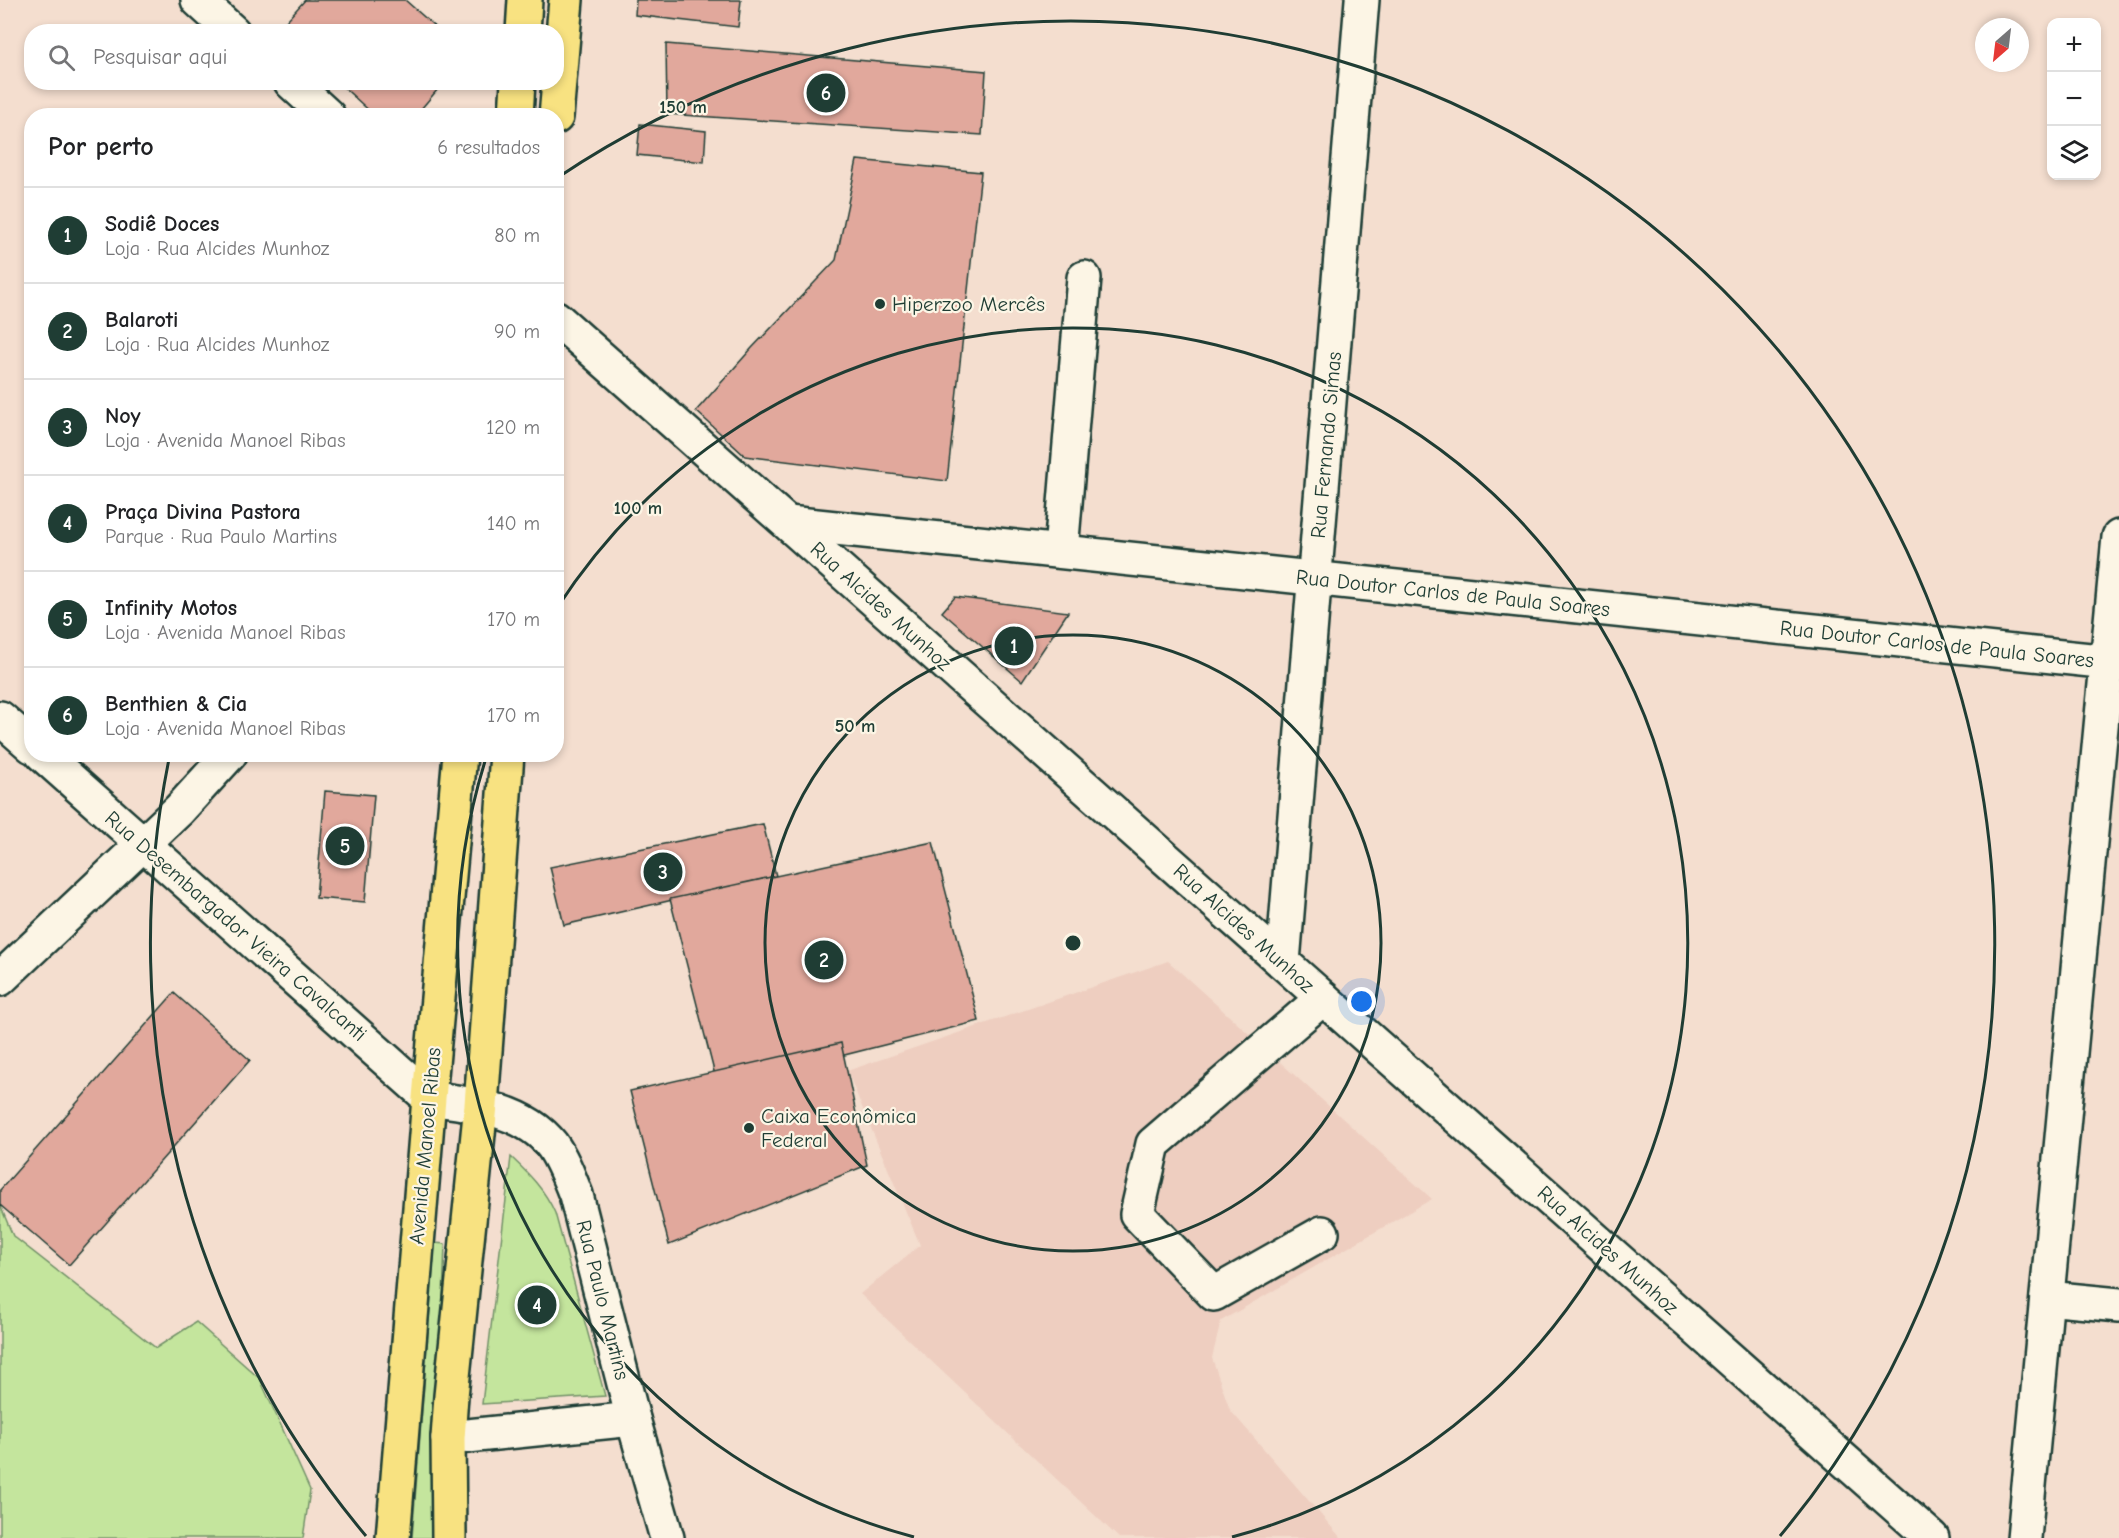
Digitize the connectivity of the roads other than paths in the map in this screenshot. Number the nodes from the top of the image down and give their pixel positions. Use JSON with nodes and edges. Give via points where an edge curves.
{"nodes":[{"id":1,"x":198,"y":0,"type":"edge"},
{"id":2,"x":525,"y":0,"type":"edge"},
{"id":3,"x":566,"y":0,"type":"edge"},
{"id":4,"x":1362,"y":0,"type":"edge"},
{"id":5,"x":224,"y":24,"type":"edge"},
{"id":6,"x":524,"y":24,"type":"edge"},
{"id":7,"x":564,"y":24,"type":"edge"},
{"id":8,"x":300,"y":90,"type":"edge"},
{"id":9,"x":518,"y":90,"type":"edge"},
{"id":10,"x":558,"y":90,"type":"edge"},
{"id":11,"x":319,"y":108,"type":"edge"},
{"id":12,"x":516,"y":108,"type":"edge"},
{"id":13,"x":557,"y":108,"type":"edge"},
{"id":14,"x":1084,"y":278,"type":"dead end"},
{"id":15,"x":564,"y":325,"type":"edge"},
{"id":16,"x":788,"y":523,"type":"junction"},
{"id":17,"x":2119,"y":537,"type":"edge"},
{"id":18,"x":1060,"y":552,"type":"junction"},
{"id":19,"x":1315,"y":579,"type":"junction"},
{"id":20,"x":2113,"y":662,"type":"edge"},
{"id":21,"x":0,"y":718,"type":"edge"},
{"id":22,"x":24,"y":739,"type":"edge"},
{"id":23,"x":51,"y":762,"type":"edge"},
{"id":24,"x":223,"y":762,"type":"edge"},
{"id":25,"x":459,"y":762,"type":"edge"},
{"id":26,"x":506,"y":762,"type":"edge"},
{"id":27,"x":143,"y":844,"type":"junction"},
{"id":28,"x":1283,"y":963,"type":"junction"},
{"id":29,"x":0,"y":979,"type":"edge"},
{"id":30,"x":1323,"y":998,"type":"junction"},
{"id":31,"x":429,"y":1098,"type":"junction"},
{"id":32,"x":481,"y":1105,"type":"junction"},
{"id":33,"x":1322,"y":1233,"type":"dead end"},
{"id":34,"x":2047,"y":1298,"type":"junction"},
{"id":35,"x":2119,"y":1305,"type":"edge"},
{"id":36,"x":633,"y":1419,"type":"junction"},
{"id":37,"x":448,"y":1438,"type":"junction"},
{"id":38,"x":393,"y":1538,"type":"edge"},
{"id":39,"x":449,"y":1538,"type":"edge"},
{"id":40,"x":667,"y":1538,"type":"edge"},
{"id":41,"x":1932,"y":1538,"type":"edge"},
{"id":42,"x":2024,"y":1538,"type":"edge"}],
"edges":[{"from":1,"to":5,"type":"street"},
{"from":2,"to":6,"type":"main road"},
{"from":3,"to":7,"type":"main road"},
{"from":4,"to":19,"type":"street","name":"Rua Fernando Simas"},
{"from":8,"to":11,"type":"street"},
{"from":9,"to":12,"type":"main road"},
{"from":10,"to":13,"type":"main road"},
{"from":14,"to":18,"type":"street"},
{"from":15,"to":16,"type":"street","name":"Rua Alcides Munhoz"},
{"from":16,"to":18,"type":"street","name":"Rua Doutor Carlos de Paula Soares"},
{"from":16,"to":28,"type":"street","name":"Rua Alcides Munhoz"},
{"from":17,"to":20,"type":"street"},
{"from":18,"to":19,"type":"street","name":"Rua Doutor Carlos de Paula Soares"},
{"from":19,"to":20,"type":"street","name":"Rua Doutor Carlos de Paula Soares"},
{"from":19,"to":28,"type":"street","name":"Rua Fernando Simas"},
{"from":20,"to":34,"type":"street"},
{"from":21,"to":22,"type":"street"},
{"from":23,"to":27,"type":"street","name":"Rua Desembargador Vieira Cavalcanti"},
{"from":24,"to":27,"type":"street"},
{"from":25,"to":31,"type":"main road","name":"Avenida Manoel Ribas"},
{"from":26,"to":32,"type":"main road"},
{"from":27,"to":29,"type":"street"},
{"from":27,"to":31,"type":"street","name":"Rua Desembargador Vieira Cavalcanti"},
{"from":28,"to":30,"type":"street","name":"Rua Alcides Munhoz"},
{"from":30,"to":33,"type":"street","via":[[1153,1144],[1137,1214],[1214,1293]]},
{"from":30,"to":41,"type":"street","name":"Rua Alcides Munhoz"},
{"from":31,"to":32,"type":"street","name":"Rua Paulo Martins"},
{"from":31,"to":38,"type":"main road","name":"Avenida Manoel Ribas"},
{"from":32,"to":36,"type":"street","name":"Rua Paulo Martins","via":[[525,1122],[551,1144],[566,1170],[576,1195]]},
{"from":32,"to":37,"type":"main road"},
{"from":34,"to":35,"type":"street"},
{"from":34,"to":42,"type":"street"},
{"from":36,"to":37,"type":"street"},
{"from":36,"to":40,"type":"street","name":"Rua Paulo Martins"},
{"from":37,"to":39,"type":"main road"}]}
